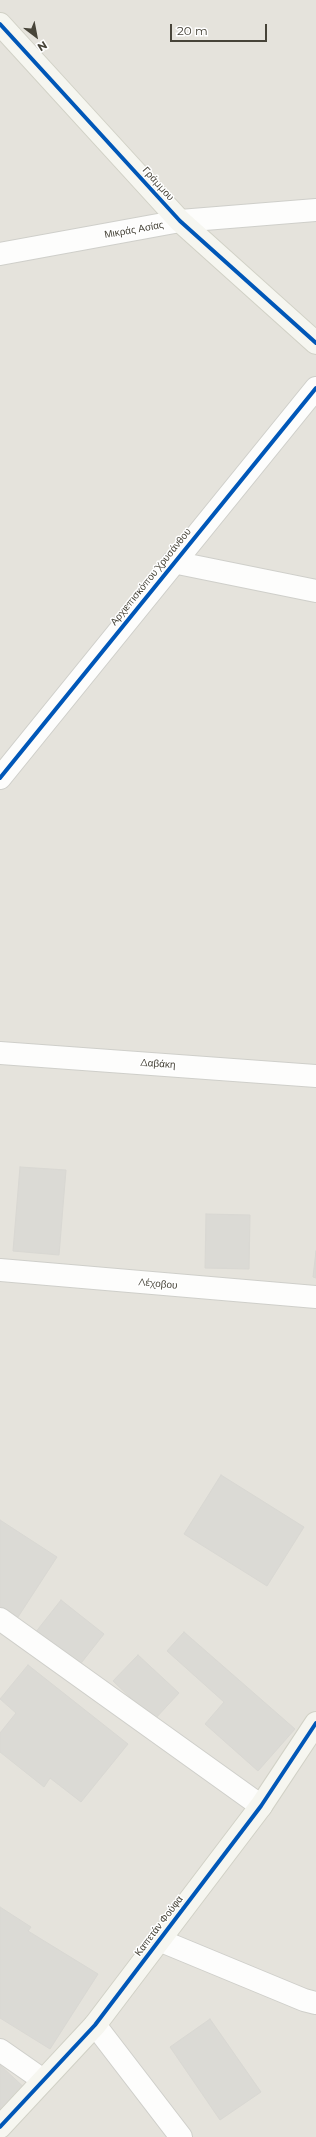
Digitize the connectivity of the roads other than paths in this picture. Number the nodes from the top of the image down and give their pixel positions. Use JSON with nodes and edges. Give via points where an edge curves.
{"nodes":[{"id":1,"x":0,"y":24,"type":"edge"},
{"id":2,"x":316,"y":210,"type":"edge"},
{"id":3,"x":180,"y":221,"type":"junction"},
{"id":4,"x":0,"y":254,"type":"edge"},
{"id":5,"x":316,"y":343,"type":"edge"},
{"id":6,"x":316,"y":388,"type":"edge"},
{"id":7,"x":173,"y":562,"type":"junction"},
{"id":8,"x":316,"y":591,"type":"edge"},
{"id":9,"x":0,"y":778,"type":"edge"},
{"id":10,"x":0,"y":1053,"type":"edge"},
{"id":11,"x":316,"y":1076,"type":"edge"},
{"id":12,"x":0,"y":1270,"type":"edge"},
{"id":13,"x":316,"y":1297,"type":"edge"},
{"id":14,"x":0,"y":1619,"type":"edge"},
{"id":15,"x":316,"y":1724,"type":"edge"},
{"id":16,"x":261,"y":1806,"type":"junction"},
{"id":17,"x":159,"y":1940,"type":"junction"},
{"id":18,"x":316,"y":2003,"type":"edge"},
{"id":19,"x":95,"y":2025,"type":"junction"},
{"id":20,"x":0,"y":2050,"type":"edge"},
{"id":21,"x":43,"y":2080,"type":"junction"},
{"id":22,"x":0,"y":2127,"type":"edge"},
{"id":23,"x":181,"y":2137,"type":"edge"}],
"edges":[{"from":1,"to":3,"type":"street","name":"Γράμμου"},
{"from":2,"to":3,"type":"street","name":"Μικράς Ασίας"},
{"from":3,"to":4,"type":"street","name":"Μικράς Ασίας"},
{"from":3,"to":5,"type":"street","name":"Γράμμου"},
{"from":6,"to":7,"type":"street","name":"Αρχιεπισκόπου Χρυσάνθου"},
{"from":7,"to":8,"type":"street"},
{"from":7,"to":9,"type":"street","name":"Αρχιεπισκόπου Χρυσάνθου"},
{"from":10,"to":11,"type":"street","name":"Δαβάκη"},
{"from":12,"to":13,"type":"street","name":"Λέχοβου"},
{"from":14,"to":16,"type":"street"},
{"from":15,"to":16,"type":"street","name":"Καπετάν Φούφα"},
{"from":16,"to":17,"type":"street","name":"Καπετάν Φούφα"},
{"from":17,"to":18,"type":"street"},
{"from":17,"to":19,"type":"street","name":"Καπετάν Φούφα"},
{"from":19,"to":21,"type":"street","name":"Καπετάν Φούφα"},
{"from":19,"to":23,"type":"street"},
{"from":20,"to":21,"type":"street"},
{"from":21,"to":22,"type":"street","name":"Καπετάν Φούφα"}]}
